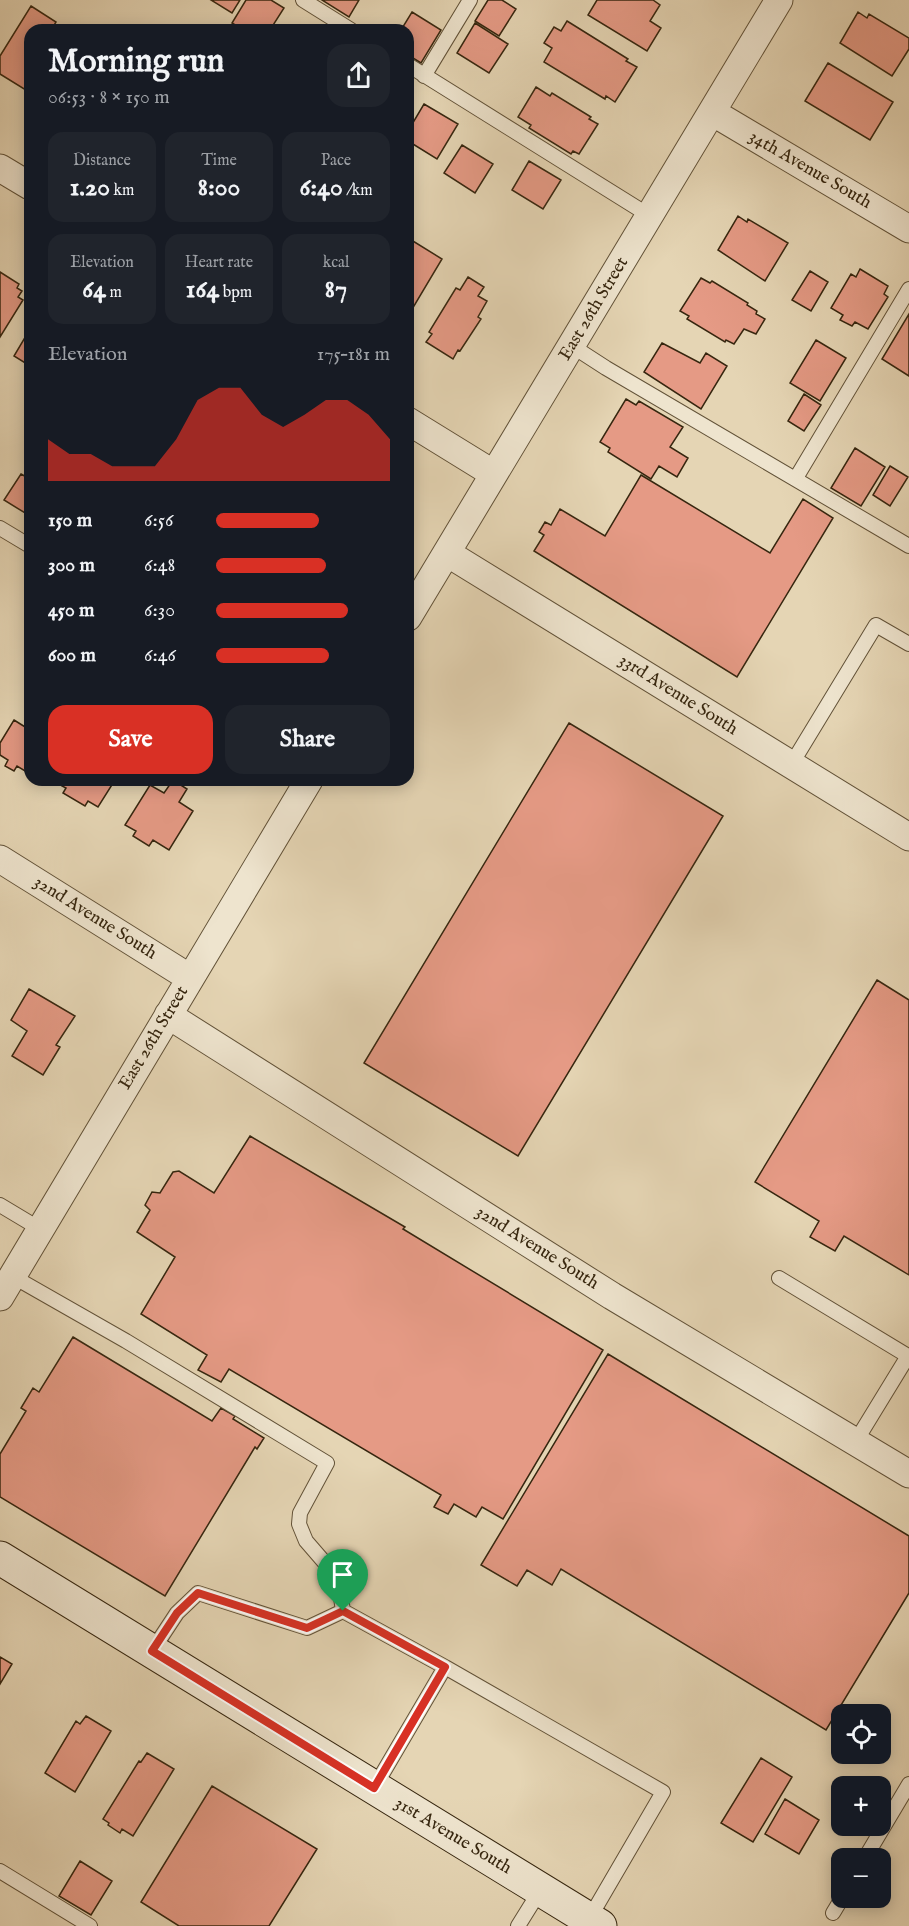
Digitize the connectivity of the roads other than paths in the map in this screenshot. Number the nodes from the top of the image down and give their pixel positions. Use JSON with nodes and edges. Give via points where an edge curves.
{"nodes":[{"id":1,"x":303,"y":0,"type":"edge"},
{"id":2,"x":470,"y":0,"type":"edge"},
{"id":3,"x":779,"y":0,"type":"edge"},
{"id":4,"x":341,"y":24,"type":"edge"},
{"id":5,"x":414,"y":69,"type":"edge"},
{"id":6,"x":424,"y":76,"type":"junction"},
{"id":7,"x":712,"y":112,"type":"junction"},
{"id":8,"x":0,"y":168,"type":"edge"},
{"id":9,"x":24,"y":182,"type":"edge"},
{"id":10,"x":650,"y":216,"type":"junction"},
{"id":11,"x":909,"y":229,"type":"edge"},
{"id":12,"x":909,"y":289,"type":"edge"},
{"id":13,"x":572,"y":346,"type":"junction"},
{"id":14,"x":414,"y":425,"type":"edge"},
{"id":15,"x":494,"y":474,"type":"junction"},
{"id":16,"x":796,"y":478,"type":"junction"},
{"id":17,"x":0,"y":528,"type":"edge"},
{"id":18,"x":24,"y":542,"type":"edge"},
{"id":19,"x":909,"y":546,"type":"edge"},
{"id":20,"x":447,"y":553,"type":"junction"},
{"id":21,"x":414,"y":607,"type":"edge"},
{"id":22,"x":909,"y":645,"type":"edge"},
{"id":23,"x":791,"y":765,"type":"junction"},
{"id":24,"x":305,"y":786,"type":"edge"},
{"id":25,"x":909,"y":837,"type":"edge"},
{"id":26,"x":0,"y":859,"type":"edge"},
{"id":27,"x":190,"y":978,"type":"junction"},
{"id":28,"x":168,"y":1015,"type":"junction"},
{"id":29,"x":0,"y":1204,"type":"edge"},
{"id":30,"x":40,"y":1229,"type":"junction"},
{"id":31,"x":779,"y":1278,"type":"dead end"},
{"id":32,"x":6,"y":1286,"type":"edge"},
{"id":33,"x":909,"y":1356,"type":"edge"},
{"id":34,"x":856,"y":1441,"type":"junction"},
{"id":35,"x":908,"y":1470,"type":"edge"},
{"id":36,"x":0,"y":1558,"type":"edge"},
{"id":37,"x":343,"y":1611,"type":"junction"},
{"id":38,"x":152,"y":1651,"type":"junction"},
{"id":39,"x":445,"y":1667,"type":"junction"},
{"id":40,"x":909,"y":1784,"type":"edge"},
{"id":41,"x":374,"y":1788,"type":"junction"},
{"id":42,"x":871,"y":1848,"type":"edge"},
{"id":43,"x":0,"y":1871,"type":"edge"},
{"id":44,"x":541,"y":1889,"type":"junction"},
{"id":45,"x":836,"y":1908,"type":"edge"},
{"id":46,"x":833,"y":1913,"type":"dead end"},
{"id":47,"x":594,"y":1923,"type":"edge"},
{"id":48,"x":90,"y":1926,"type":"edge"},
{"id":49,"x":518,"y":1926,"type":"edge"}],
"edges":[{"from":1,"to":4,"type":"lane"},
{"from":2,"to":6,"type":"lane"},
{"from":3,"to":7,"type":"street","name":"East 26th Street"},
{"from":5,"to":6,"type":"lane"},
{"from":6,"to":10,"type":"lane"},
{"from":7,"to":10,"type":"street","name":"East 26th Street"},
{"from":7,"to":11,"type":"street","name":"34th Avenue South"},
{"from":8,"to":9,"type":"street"},
{"from":10,"to":13,"type":"street","name":"East 26th Street"},
{"from":12,"to":16,"type":"lane"},
{"from":13,"to":15,"type":"street","name":"East 26th Street"},
{"from":13,"to":16,"type":"lane"},
{"from":14,"to":15,"type":"street"},
{"from":15,"to":20,"type":"street","name":"East 26th Street"},
{"from":16,"to":19,"type":"lane"},
{"from":17,"to":18,"type":"lane"},
{"from":20,"to":21,"type":"street","name":"East 26th Street"},
{"from":20,"to":23,"type":"street","name":"33rd Avenue South"},
{"from":22,"to":23,"type":"lane","via":[[876,625]]},
{"from":23,"to":25,"type":"street","name":"33rd Avenue South"},
{"from":24,"to":27,"type":"street","name":"East 26th Street"},
{"from":26,"to":27,"type":"street","name":"32nd Avenue South"},
{"from":27,"to":28,"type":"street","name":"East 26th Street"},
{"from":28,"to":30,"type":"street","name":"East 26th Street"},
{"from":28,"to":34,"type":"street","name":"32nd Avenue South","via":[[612,1296]]},
{"from":29,"to":30,"type":"lane"},
{"from":30,"to":32,"type":"street","name":"East 26th Street"},
{"from":31,"to":33,"type":"lane"},
{"from":32,"to":37,"type":"lane","via":[[126,1341],[327,1463],[298,1524],[306,1541],[338,1578]]},
{"from":33,"to":34,"type":"lane"},
{"from":34,"to":35,"type":"street","name":"32nd Avenue South"},
{"from":36,"to":38,"type":"street","name":"31st Avenue South"},
{"from":37,"to":38,"type":"lane","via":[[307,1628],[198,1593],[177,1613]]},
{"from":37,"to":39,"type":"lane"},
{"from":38,"to":41,"type":"street","name":"31st Avenue South"},
{"from":39,"to":41,"type":"lane"},
{"from":39,"to":47,"type":"lane","via":[[663,1792]]},
{"from":40,"to":42,"type":"lane"},
{"from":41,"to":44,"type":"street","name":"31st Avenue South"},
{"from":43,"to":48,"type":"lane"},
{"from":44,"to":47,"type":"street","name":"31st Avenue South"},
{"from":44,"to":49,"type":"lane"},
{"from":45,"to":46,"type":"lane"}]}
